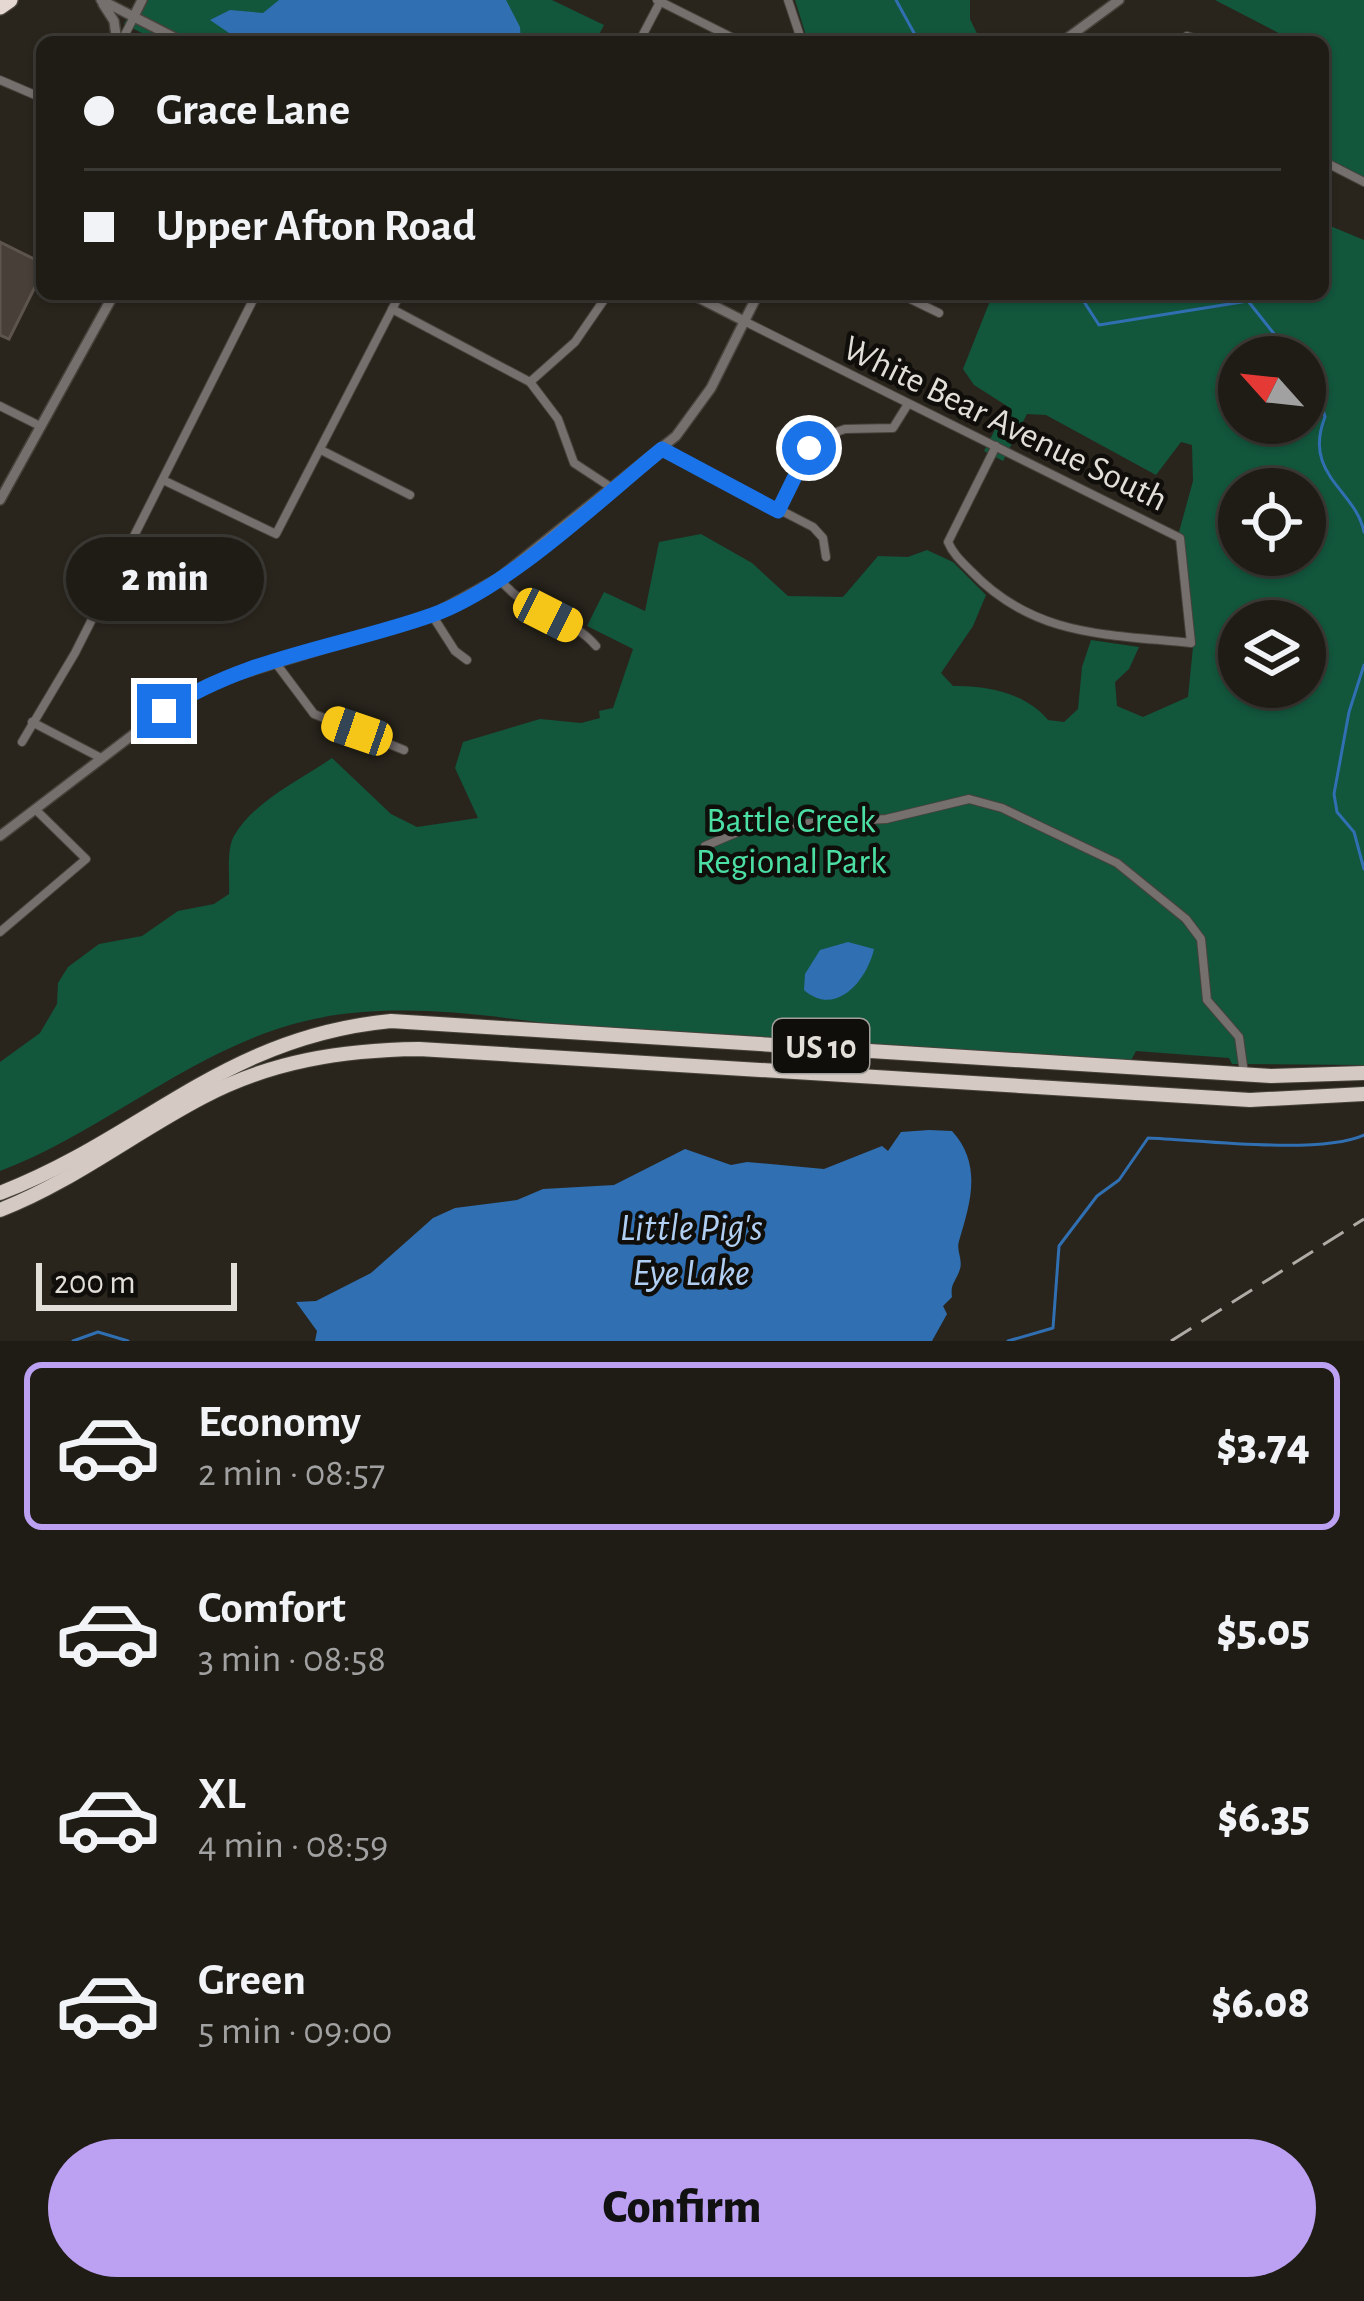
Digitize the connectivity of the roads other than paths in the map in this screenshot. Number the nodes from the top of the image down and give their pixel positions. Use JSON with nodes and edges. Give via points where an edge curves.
{"nodes":[{"id":1,"x":10,"y":0,"type":"edge"},
{"id":2,"x":101,"y":0,"type":"edge"},
{"id":3,"x":130,"y":0,"type":"edge"},
{"id":4,"x":142,"y":0,"type":"edge"},
{"id":5,"x":788,"y":0,"type":"edge"},
{"id":6,"x":1119,"y":0,"type":"edge"},
{"id":7,"x":659,"y":1,"type":"edge"},
{"id":8,"x":0,"y":8,"type":"edge"},
{"id":9,"x":134,"y":16,"type":"junction"},
{"id":10,"x":118,"y":36,"type":"edge"},
{"id":11,"x":122,"y":36,"type":"edge"},
{"id":12,"x":172,"y":36,"type":"edge"},
{"id":13,"x":642,"y":36,"type":"edge"},
{"id":14,"x":729,"y":36,"type":"edge"},
{"id":15,"x":800,"y":36,"type":"edge"},
{"id":16,"x":1070,"y":36,"type":"edge"},
{"id":17,"x":0,"y":80,"type":"edge"},
{"id":18,"x":36,"y":95,"type":"edge"},
{"id":19,"x":1329,"y":164,"type":"edge"},
{"id":20,"x":1364,"y":182,"type":"edge"},
{"id":21,"x":111,"y":300,"type":"edge"},
{"id":22,"x":253,"y":300,"type":"edge"},
{"id":23,"x":397,"y":300,"type":"edge"},
{"id":24,"x":604,"y":300,"type":"edge"},
{"id":25,"x":703,"y":300,"type":"edge"},
{"id":26,"x":755,"y":300,"type":"edge"},
{"id":27,"x":912,"y":300,"type":"edge"},
{"id":28,"x":392,"y":309,"type":"junction"},
{"id":29,"x":939,"y":314,"type":"dead end"},
{"id":30,"x":744,"y":321,"type":"junction"},
{"id":31,"x":530,"y":382,"type":"junction"},
{"id":32,"x":908,"y":404,"type":"junction"},
{"id":33,"x":0,"y":406,"type":"edge"},
{"id":34,"x":38,"y":425,"type":"junction"},
{"id":35,"x":996,"y":446,"type":"junction"},
{"id":36,"x":662,"y":449,"type":"junction"},
{"id":37,"x":321,"y":450,"type":"junction"},
{"id":38,"x":163,"y":480,"type":"junction"},
{"id":39,"x":613,"y":489,"type":"junction"},
{"id":40,"x":410,"y":495,"type":"dead end"},
{"id":41,"x":0,"y":500,"type":"edge"},
{"id":42,"x":778,"y":511,"type":"junction"},
{"id":43,"x":826,"y":557,"type":"dead end"},
{"id":44,"x":499,"y":578,"type":"junction"},
{"id":45,"x":432,"y":615,"type":"junction"},
{"id":46,"x":596,"y":646,"type":"dead end"},
{"id":47,"x":467,"y":660,"type":"dead end"},
{"id":48,"x":274,"y":661,"type":"junction"},
{"id":49,"x":32,"y":722,"type":"junction"},
{"id":50,"x":22,"y":742,"type":"dead end"},
{"id":51,"x":404,"y":750,"type":"dead end"},
{"id":52,"x":101,"y":758,"type":"junction"},
{"id":53,"x":34,"y":808,"type":"junction"},
{"id":54,"x":0,"y":836,"type":"edge"},
{"id":55,"x":705,"y":846,"type":"dead end"},
{"id":56,"x":0,"y":932,"type":"edge"},
{"id":57,"x":1244,"y":1073,"type":"junction"},
{"id":58,"x":1364,"y":1073,"type":"edge"},
{"id":59,"x":1364,"y":1094,"type":"edge"},
{"id":60,"x":0,"y":1193,"type":"edge"},
{"id":61,"x":0,"y":1210,"type":"edge"}],
"edges":[{"from":1,"to":8,"type":"highway"},
{"from":2,"to":3,"type":"street"},
{"from":2,"to":9,"type":"street"},
{"from":2,"to":10,"type":"street"},
{"from":4,"to":9,"type":"street"},
{"from":5,"to":15,"type":"street"},
{"from":6,"to":16,"type":"street"},
{"from":7,"to":13,"type":"street"},
{"from":7,"to":14,"type":"street"},
{"from":9,"to":11,"type":"street"},
{"from":9,"to":12,"type":"street"},
{"from":17,"to":18,"type":"street"},
{"from":19,"to":20,"type":"street"},
{"from":21,"to":34,"type":"street"},
{"from":22,"to":38,"type":"street"},
{"from":23,"to":28,"type":"street"},
{"from":24,"to":31,"type":"street","via":[[575,342]]},
{"from":25,"to":30,"type":"street"},
{"from":26,"to":30,"type":"street"},
{"from":27,"to":29,"type":"street"},
{"from":28,"to":31,"type":"street"},
{"from":28,"to":37,"type":"street"},
{"from":30,"to":32,"type":"street","name":"White Bear Avenue South"},
{"from":30,"to":36,"type":"street","via":[[701,405]]},
{"from":31,"to":39,"type":"street","via":[[558,418],[574,463]]},
{"from":32,"to":35,"type":"street","name":"White Bear Avenue South"},
{"from":32,"to":42,"type":"street","via":[[893,428],[838,430],[816,441]]},
{"from":33,"to":34,"type":"street"},
{"from":34,"to":41,"type":"street"},
{"from":35,"to":35,"type":"street","name":"White Bear Avenue South","via":[[1180,538],[1191,643],[1089,632],[997,598],[948,542]]},
{"from":36,"to":39,"type":"street"},
{"from":36,"to":42,"type":"street"},
{"from":37,"to":38,"type":"street","via":[[276,534]]},
{"from":37,"to":40,"type":"street"},
{"from":38,"to":49,"type":"street"},
{"from":39,"to":44,"type":"street"},
{"from":42,"to":43,"type":"street","via":[[818,532]]},
{"from":44,"to":45,"type":"street"},
{"from":44,"to":46,"type":"street","via":[[517,598]]},
{"from":45,"to":47,"type":"street"},
{"from":45,"to":48,"type":"street"},
{"from":48,"to":51,"type":"street","via":[[314,714]]},
{"from":48,"to":52,"type":"street","via":[[201,688]]},
{"from":49,"to":50,"type":"street"},
{"from":49,"to":52,"type":"street"},
{"from":52,"to":53,"type":"street"},
{"from":53,"to":54,"type":"street"},
{"from":53,"to":56,"type":"street","via":[[86,859]]},
{"from":55,"to":57,"type":"street","via":[[752,826],[886,819],[969,800],[1002,808],[1117,863],[1186,919],[1201,939],[1207,1000],[1239,1037]]},
{"from":57,"to":58,"type":"highway","number":"US 10"},
{"from":57,"to":60,"type":"highway","number":"US 10","via":[[392,1021],[325,1031],[249,1056]]},
{"from":59,"to":61,"type":"highway","number":"US 10","via":[[1250,1100],[370,1050],[294,1062],[222,1088]]}]}
